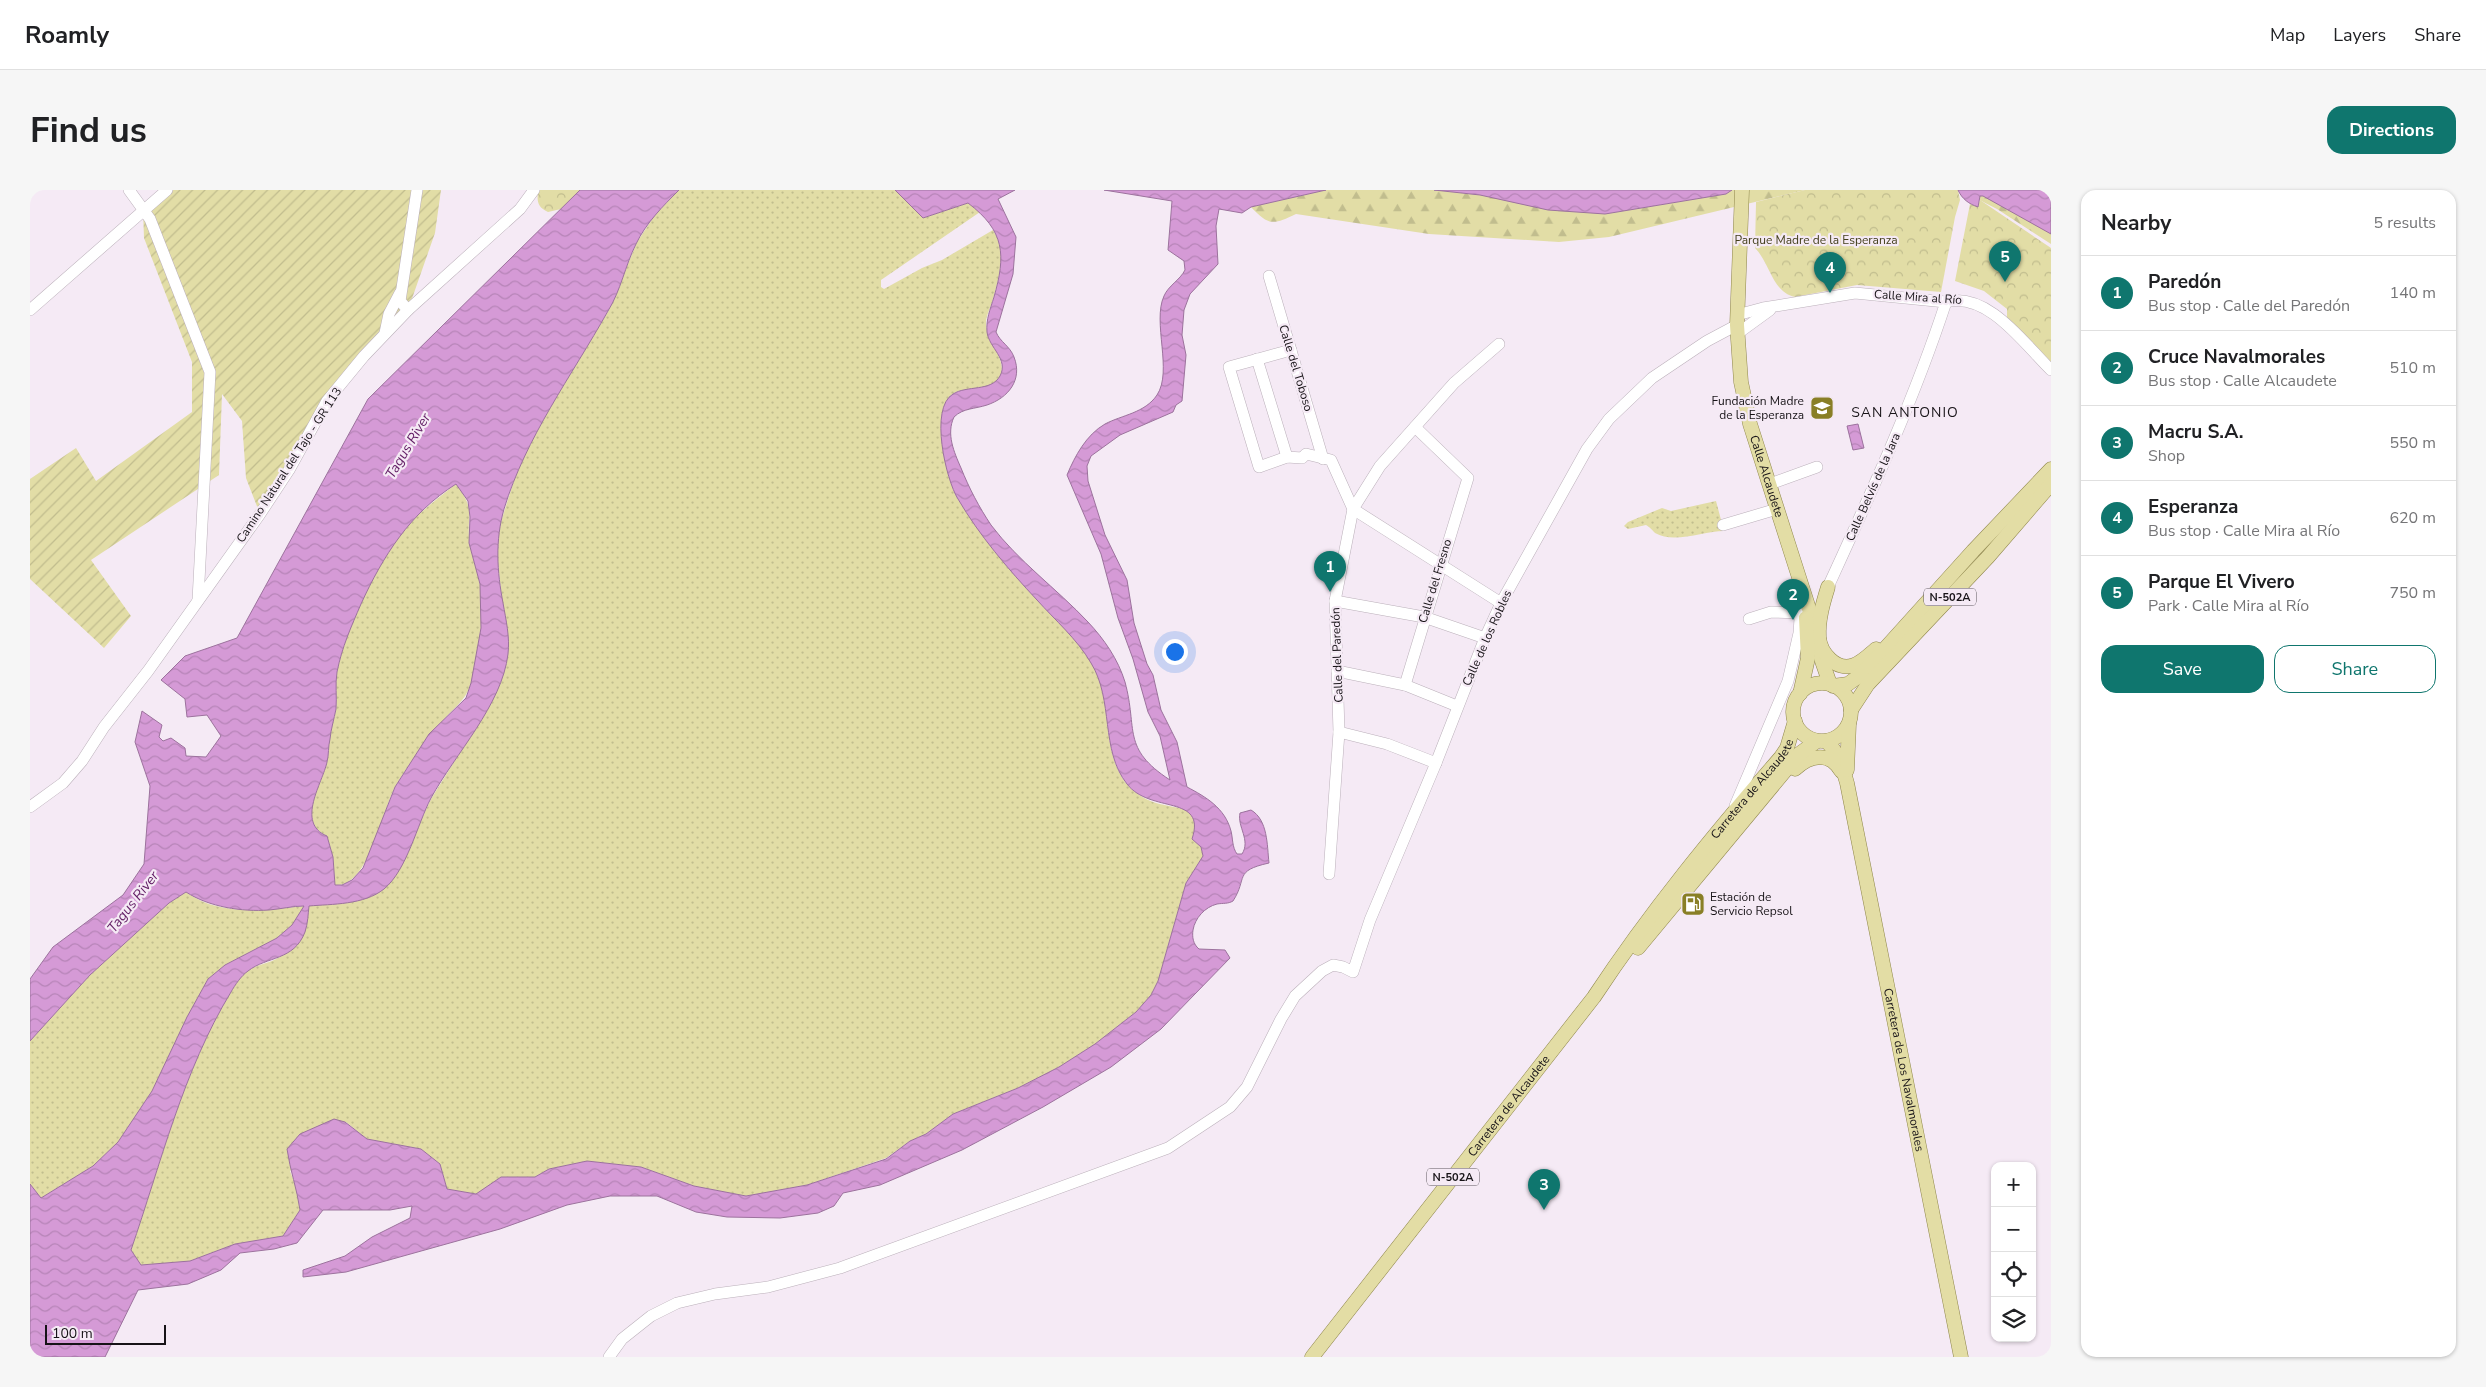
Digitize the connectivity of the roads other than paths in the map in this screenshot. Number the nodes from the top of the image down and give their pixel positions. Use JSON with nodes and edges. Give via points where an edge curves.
{"nodes":[{"id":1,"x":129,"y":190,"type":"edge"},
{"id":2,"x":168,"y":190,"type":"edge"},
{"id":3,"x":417,"y":190,"type":"edge"},
{"id":4,"x":534,"y":190,"type":"edge"},
{"id":5,"x":1742,"y":190,"type":"edge"},
{"id":6,"x":143,"y":209,"type":"junction"},
{"id":7,"x":1269,"y":276,"type":"dead end"},
{"id":8,"x":402,"y":290,"type":"junction"},
{"id":9,"x":1946,"y":302,"type":"junction"},
{"id":10,"x":1776,"y":307,"type":"junction"},
{"id":11,"x":30,"y":310,"type":"edge"},
{"id":12,"x":408,"y":310,"type":"junction"},
{"id":13,"x":1737,"y":328,"type":"junction"},
{"id":14,"x":385,"y":333,"type":"junction"},
{"id":15,"x":1499,"y":344,"type":"dead end"},
{"id":16,"x":1291,"y":350,"type":"junction"},
{"id":17,"x":1257,"y":358,"type":"junction"},
{"id":18,"x":2040,"y":360,"type":"junction"},
{"id":19,"x":2051,"y":370,"type":"edge"},
{"id":20,"x":2051,"y":376,"type":"edge"},
{"id":21,"x":1415,"y":427,"type":"junction"},
{"id":22,"x":1287,"y":457,"type":"junction"},
{"id":23,"x":1323,"y":459,"type":"junction"},
{"id":24,"x":1817,"y":467,"type":"dead end"},
{"id":25,"x":2051,"y":469,"type":"edge"},
{"id":26,"x":1770,"y":484,"type":"junction"},
{"id":27,"x":2051,"y":484,"type":"edge"},
{"id":28,"x":1353,"y":509,"type":"junction"},
{"id":29,"x":1778,"y":509,"type":"junction"},
{"id":30,"x":1723,"y":525,"type":"dead end"},
{"id":31,"x":1440,"y":564,"type":"junction"},
{"id":32,"x":1802,"y":587,"type":"junction"},
{"id":33,"x":1828,"y":587,"type":"junction"},
{"id":34,"x":198,"y":600,"type":"junction"},
{"id":35,"x":1335,"y":601,"type":"junction"},
{"id":36,"x":1501,"y":603,"type":"junction"},
{"id":37,"x":1804,"y":611,"type":"junction"},
{"id":38,"x":1424,"y":617,"type":"junction"},
{"id":39,"x":1749,"y":620,"type":"dead end"},
{"id":40,"x":1910,"y":621,"type":"junction"},
{"id":41,"x":1485,"y":638,"type":"junction"},
{"id":42,"x":1819,"y":640,"type":"junction"},
{"id":43,"x":1337,"y":671,"type":"junction"},
{"id":44,"x":1405,"y":685,"type":"junction"},
{"id":45,"x":1832,"y":685,"type":"junction"},
{"id":46,"x":1800,"y":694,"type":"junction"},
{"id":47,"x":1457,"y":706,"type":"junction"},
{"id":48,"x":1850,"y":716,"type":"junction"},
{"id":49,"x":1795,"y":722,"type":"junction"},
{"id":50,"x":1339,"y":732,"type":"junction"},
{"id":51,"x":1822,"y":741,"type":"junction"},
{"id":52,"x":1436,"y":763,"type":"junction"},
{"id":53,"x":1847,"y":783,"type":"junction"},
{"id":54,"x":1763,"y":800,"type":"junction"},
{"id":55,"x":30,"y":807,"type":"edge"},
{"id":56,"x":1733,"y":812,"type":"junction"},
{"id":57,"x":1329,"y":874,"type":"dead end"},
{"id":58,"x":1594,"y":997,"type":"junction"},
{"id":59,"x":609,"y":1357,"type":"edge"},
{"id":60,"x":1312,"y":1357,"type":"edge"},
{"id":61,"x":1961,"y":1357,"type":"edge"}],
"edges":[{"from":1,"to":6,"type":"street"},
{"from":2,"to":6,"type":"street"},
{"from":3,"to":8,"type":"street"},
{"from":4,"to":12,"type":"street","name":"Camino Natural del Tajo - GR 113","via":[[520,209]]},
{"from":5,"to":13,"type":"main road","name":"Calle Alcaudete"},
{"from":6,"to":11,"type":"street"},
{"from":6,"to":34,"type":"street","via":[[150,219],[210,372]]},
{"from":7,"to":16,"type":"street","name":"Calle del Toboso"},
{"from":8,"to":12,"type":"street","via":[[400,301]]},
{"from":8,"to":14,"type":"street","via":[[389,314]]},
{"from":9,"to":10,"type":"street","name":"Calle Mira al Río","via":[[1856,293]]},
{"from":9,"to":18,"type":"street","name":"Calle Mira al Río","via":[[1970,301],[1994,314]]},
{"from":9,"to":33,"type":"street","name":"Calle Belvís de la Jara","via":[[1905,412]]},
{"from":10,"to":13,"type":"street","name":"Calle Mira al Río"},
{"from":10,"to":13,"type":"street"},
{"from":12,"to":14,"type":"street","name":"Camino Natural del Tajo - GR 113"},
{"from":13,"to":26,"type":"main road","name":"Calle Alcaudete","via":[[1741,382],[1750,424]]},
{"from":13,"to":36,"type":"street","name":"Calle de los Robles","via":[[1718,335],[1652,378],[1609,419],[1587,449]]},
{"from":14,"to":34,"type":"street","name":"Camino Natural del Tajo - GR 113","via":[[328,402],[274,492]]},
{"from":15,"to":21,"type":"street","name":"Calle del Paredón","via":[[1454,383]]},
{"from":16,"to":17,"type":"street"},
{"from":16,"to":23,"type":"street","name":"Calle del Toboso"},
{"from":17,"to":22,"type":"street"},
{"from":17,"to":22,"type":"street","via":[[1229,367],[1259,467]]},
{"from":18,"to":19,"type":"street","name":"Calle Mira al Río"},
{"from":18,"to":20,"type":"street","name":"Calle Mira al Río"},
{"from":21,"to":28,"type":"street","name":"Calle del Paredón","via":[[1380,466]]},
{"from":21,"to":31,"type":"street","name":"Calle del Fresno","via":[[1468,478]]},
{"from":22,"to":23,"type":"street","via":[[1302,458],[1306,454]]},
{"from":23,"to":28,"type":"street","via":[[1331,460]]},
{"from":24,"to":26,"type":"street"},
{"from":25,"to":40,"type":"main road","number":"N-502A"},
{"from":26,"to":29,"type":"main road","name":"Calle Alcaudete"},
{"from":27,"to":48,"type":"main road","number":"N-502A","via":[[1988,557],[1868,684]]},
{"from":28,"to":31,"type":"street"},
{"from":28,"to":35,"type":"street","name":"Calle del Paredón"},
{"from":29,"to":30,"type":"street"},
{"from":29,"to":32,"type":"main road","name":"Calle Alcaudete"},
{"from":31,"to":36,"type":"street"},
{"from":31,"to":38,"type":"street","name":"Calle del Fresno"},
{"from":32,"to":33,"type":"main road","via":[[1813,594]]},
{"from":32,"to":37,"type":"main road","name":"Calle Alcaudete"},
{"from":33,"to":37,"type":"main road"},
{"from":33,"to":42,"type":"main road","via":[[1820,618]]},
{"from":34,"to":55,"type":"street","name":"Camino Natural del Tajo - GR 113","via":[[82,762],[63,783]]},
{"from":35,"to":38,"type":"street"},
{"from":35,"to":43,"type":"street","name":"Calle del Paredón"},
{"from":36,"to":41,"type":"street","name":"Calle de los Robles"},
{"from":37,"to":39,"type":"street","via":[[1771,612]]},
{"from":37,"to":42,"type":"main road","name":"Calle Alcaudete"},
{"from":37,"to":46,"type":"main road","name":"Calle Alcaudete","via":[[1808,658]]},
{"from":37,"to":56,"type":"street","name":"Calle Alcaudete","via":[[1788,681]]},
{"from":38,"to":41,"type":"street"},
{"from":38,"to":44,"type":"street","name":"Calle del Fresno"},
{"from":40,"to":42,"type":"main road","via":[[1854,666],[1835,663],[1825,654]]},
{"from":40,"to":45,"type":"main road","number":"N-502A","via":[[1857,680]]},
{"from":41,"to":47,"type":"street","name":"Calle de los Robles"},
{"from":42,"to":45,"type":"main road","name":"Calle Alcaudete","via":[[1822,661]]},
{"from":43,"to":44,"type":"street"},
{"from":43,"to":50,"type":"street","name":"Calle del Paredón"},
{"from":44,"to":47,"type":"street"},
{"from":45,"to":46,"type":"main road","number":"N-502A","via":[[1810,686]]},
{"from":45,"to":48,"type":"main road","via":[[1846,695]]},
{"from":46,"to":49,"type":"main road","name":"Carretera de Alcaudete","number":"N-502A","via":[[1794,707]]},
{"from":47,"to":52,"type":"street","name":"Calle de los Robles"},
{"from":48,"to":51,"type":"main road","name":"Carretera de Alcaudete","number":"N-502A","via":[[1838,737]]},
{"from":48,"to":53,"type":"main road","name":"Carretera de Los Navalmorales"},
{"from":49,"to":51,"type":"main road","name":"Carretera de Alcaudete","via":[[1804,734]]},
{"from":49,"to":56,"type":"main road","name":"Carretera de Alcaudete","number":"N-502A","via":[[1787,748]]},
{"from":50,"to":52,"type":"street","via":[[1387,744]]},
{"from":50,"to":57,"type":"street","name":"Calle del Paredón"},
{"from":51,"to":53,"type":"main road","name":"Carretera de Los Navalmorales","via":[[1835,749]]},
{"from":51,"to":54,"type":"main road","name":"Carretera de Alcaudete","number":"N-502A","via":[[1799,754]]},
{"from":52,"to":59,"type":"street","name":"Calle de los Robles","via":[[1370,920],[1353,972],[1333,965],[1294,996],[1247,1087],[1230,1107],[1168,1148],[840,1268],[768,1287],[677,1303],[651,1316],[622,1339]]},
{"from":53,"to":54,"type":"main road","via":[[1837,765],[1818,756],[1798,766]]},
{"from":53,"to":61,"type":"main road","name":"Carretera de Los Navalmorales"},
{"from":54,"to":58,"type":"main road","name":"Carretera de Alcaudete","number":"N-502A"},
{"from":56,"to":58,"type":"main road","name":"Carretera de Alcaudete","number":"N-502A","via":[[1646,922]]},
{"from":58,"to":60,"type":"main road","name":"Carretera de Alcaudete","number":"N-502A"}]}
